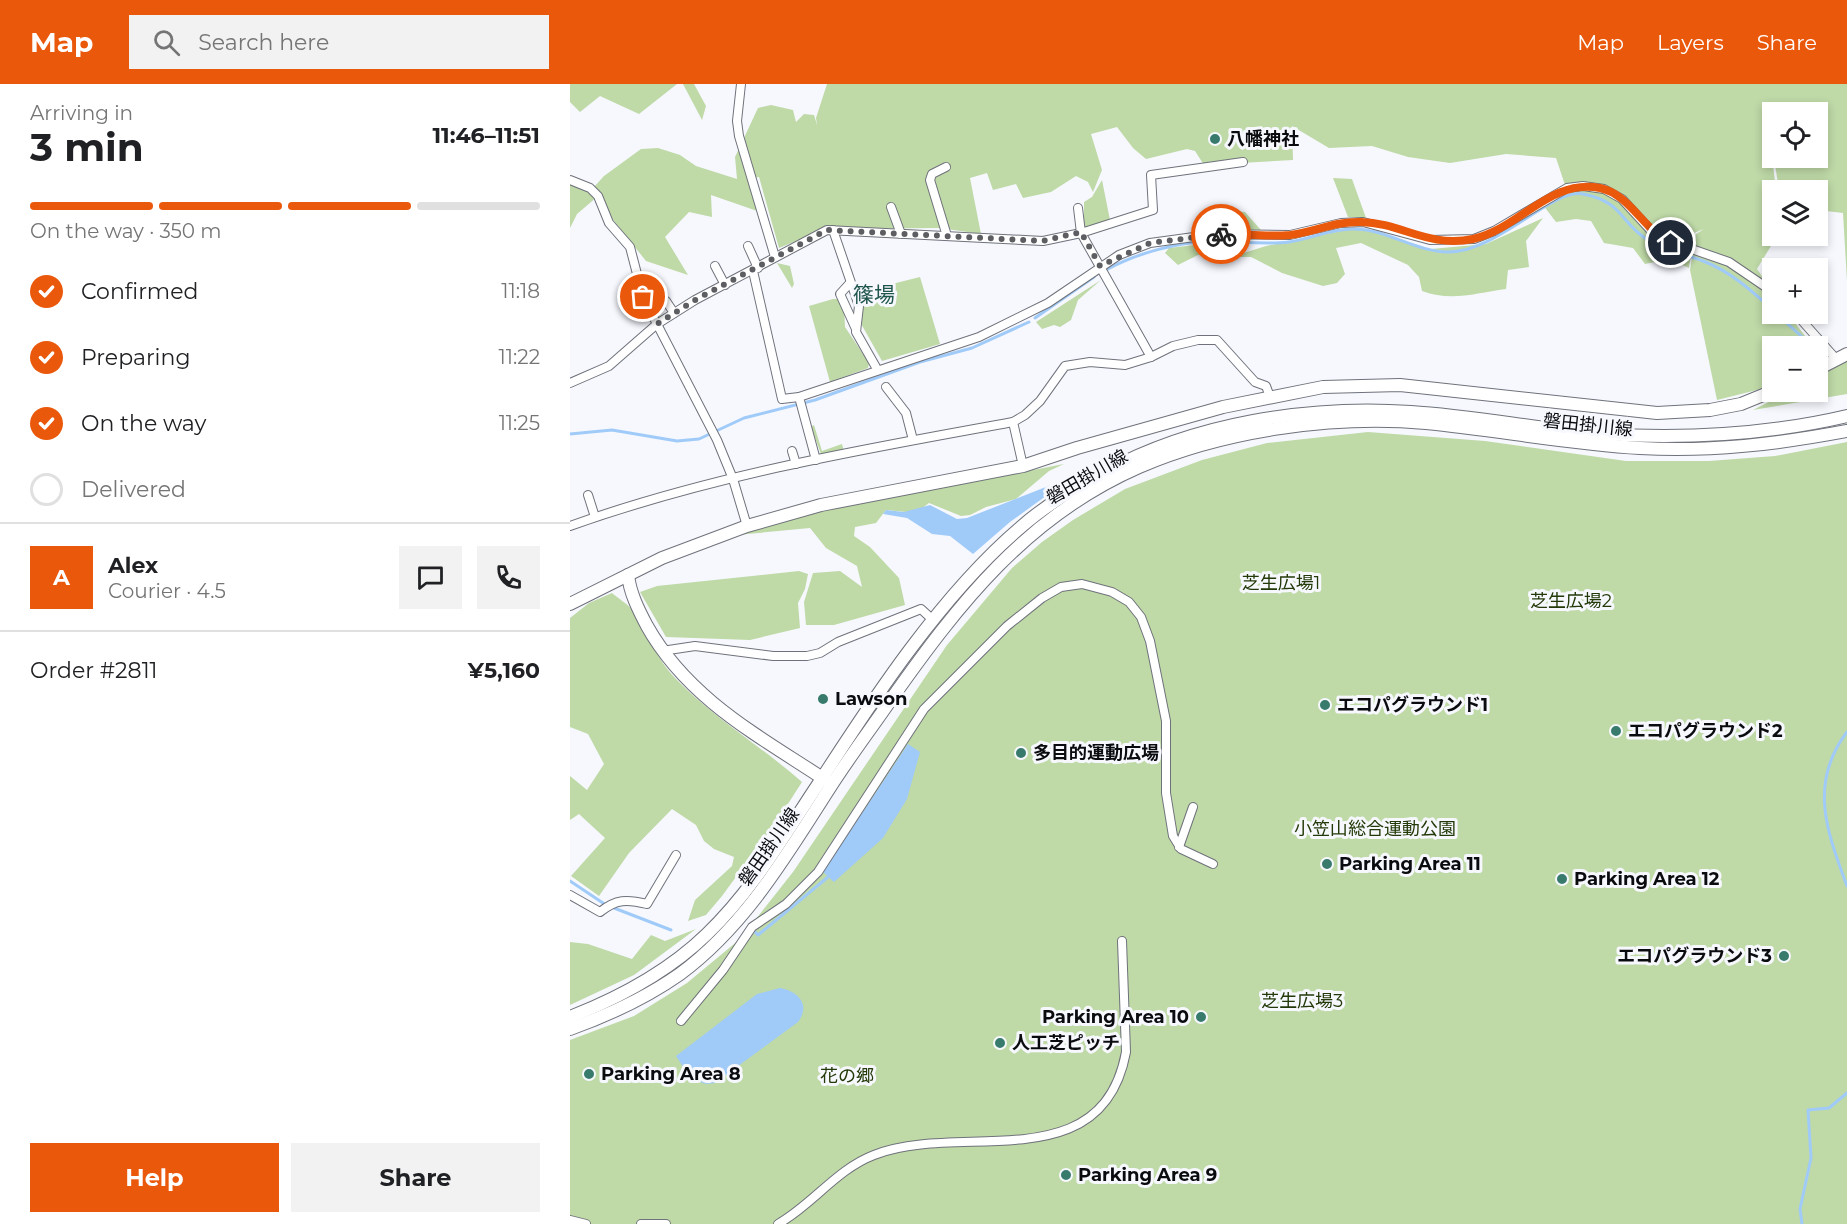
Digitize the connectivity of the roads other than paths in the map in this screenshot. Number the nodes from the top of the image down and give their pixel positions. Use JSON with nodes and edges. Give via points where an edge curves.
{"nodes":[{"id":1,"x":741,"y":84,"type":"edge"},
{"id":2,"x":1243,"y":162,"type":"dead end"},
{"id":3,"x":946,"y":167,"type":"dead end"},
{"id":4,"x":570,"y":180,"type":"edge"},
{"id":5,"x":891,"y":207,"type":"dead end"},
{"id":6,"x":1078,"y":208,"type":"dead end"},
{"id":7,"x":833,"y":230,"type":"junction"},
{"id":8,"x":1081,"y":232,"type":"junction"},
{"id":9,"x":902,"y":234,"type":"junction"},
{"id":10,"x":946,"y":236,"type":"junction"},
{"id":11,"x":748,"y":246,"type":"dead end"},
{"id":12,"x":775,"y":257,"type":"junction"},
{"id":13,"x":715,"y":266,"type":"dead end"},
{"id":14,"x":1100,"y":266,"type":"junction"},
{"id":15,"x":755,"y":269,"type":"junction"},
{"id":16,"x":850,"y":283,"type":"junction"},
{"id":17,"x":1762,"y":284,"type":"edge"},
{"id":18,"x":725,"y":285,"type":"junction"},
{"id":19,"x":666,"y":302,"type":"dead end"},
{"id":20,"x":674,"y":313,"type":"junction"},
{"id":21,"x":657,"y":324,"type":"junction"},
{"id":22,"x":1807,"y":324,"type":"edge"},
{"id":23,"x":856,"y":329,"type":"junction"},
{"id":24,"x":1151,"y":357,"type":"junction"},
{"id":25,"x":1842,"y":357,"type":"edge"},
{"id":26,"x":1828,"y":364,"type":"edge"},
{"id":27,"x":877,"y":369,"type":"junction"},
{"id":28,"x":570,"y":383,"type":"edge"},
{"id":29,"x":886,"y":387,"type":"dead end"},
{"id":30,"x":1762,"y":395,"type":"edge"},
{"id":31,"x":799,"y":397,"type":"junction"},
{"id":32,"x":1270,"y":397,"type":"junction"},
{"id":33,"x":1847,"y":416,"type":"edge"},
{"id":34,"x":1013,"y":422,"type":"junction"},
{"id":35,"x":1847,"y":431,"type":"edge"},
{"id":36,"x":913,"y":440,"type":"junction"},
{"id":37,"x":792,"y":451,"type":"dead end"},
{"id":38,"x":816,"y":460,"type":"junction"},
{"id":39,"x":796,"y":464,"type":"junction"},
{"id":40,"x":1023,"y":466,"type":"junction"},
{"id":41,"x":733,"y":478,"type":"junction"},
{"id":42,"x":588,"y":495,"type":"dead end"},
{"id":43,"x":595,"y":517,"type":"junction"},
{"id":44,"x":570,"y":526,"type":"edge"},
{"id":45,"x":747,"y":526,"type":"junction"},
{"id":46,"x":628,"y":574,"type":"junction"},
{"id":47,"x":573,"y":598,"type":"edge"},
{"id":48,"x":934,"y":621,"type":"junction"},
{"id":49,"x":662,"y":651,"type":"junction"},
{"id":50,"x":827,"y":781,"type":"junction"},
{"id":51,"x":1193,"y":807,"type":"dead end"},
{"id":52,"x":1179,"y":847,"type":"junction"},
{"id":53,"x":676,"y":855,"type":"dead end"},
{"id":54,"x":1213,"y":864,"type":"dead end"},
{"id":55,"x":570,"y":895,"type":"edge"},
{"id":56,"x":1122,"y":941,"type":"dead end"},
{"id":57,"x":570,"y":1017,"type":"edge"},
{"id":58,"x":681,"y":1021,"type":"dead end"},
{"id":59,"x":570,"y":1029,"type":"edge"},
{"id":60,"x":570,"y":1220,"type":"edge"},
{"id":61,"x":586,"y":1224,"type":"edge"},
{"id":62,"x":641,"y":1224,"type":"edge"},
{"id":63,"x":666,"y":1224,"type":"edge"},
{"id":64,"x":778,"y":1224,"type":"edge"}],
"edges":[{"from":1,"to":12,"type":"street","via":[[739,136]]},
{"from":2,"to":8,"type":"street","via":[[1151,175],[1154,210]]},
{"from":3,"to":10,"type":"street","via":[[932,174],[930,180]]},
{"from":4,"to":21,"type":"street","via":[[598,196],[609,223],[630,247],[643,297]]},
{"from":5,"to":9,"type":"street"},
{"from":6,"to":8,"type":"street"},
{"from":7,"to":9,"type":"street"},
{"from":7,"to":12,"type":"street"},
{"from":7,"to":16,"type":"street"},
{"from":8,"to":10,"type":"street","via":[[1043,241]]},
{"from":8,"to":14,"type":"street"},
{"from":9,"to":10,"type":"street"},
{"from":11,"to":15,"type":"street"},
{"from":12,"to":15,"type":"street"},
{"from":13,"to":18,"type":"street"},
{"from":14,"to":17,"type":"street","via":[[1150,243],[1175,238],[1290,235],[1341,223],[1386,226],[1430,240],[1474,239],[1567,188],[1583,186],[1604,189],[1622,199],[1657,237],[1729,262]]},
{"from":14,"to":24,"type":"street"},
{"from":14,"to":27,"type":"street","via":[[1048,303],[1012,322],[979,337]]},
{"from":15,"to":18,"type":"street"},
{"from":15,"to":31,"type":"street","via":[[782,399]]},
{"from":16,"to":23,"type":"street","via":[[859,306]]},
{"from":16,"to":23,"type":"street","via":[[840,294]]},
{"from":18,"to":20,"type":"street"},
{"from":19,"to":20,"type":"street"},
{"from":20,"to":21,"type":"street"},
{"from":21,"to":28,"type":"street","via":[[609,366]]},
{"from":21,"to":41,"type":"street"},
{"from":22,"to":25,"type":"street"},
{"from":23,"to":27,"type":"street"},
{"from":24,"to":32,"type":"street","via":[[1173,346],[1217,339],[1255,382],[1266,386]]},
{"from":24,"to":34,"type":"street","via":[[1125,365],[1090,362],[1065,366],[1040,401]]},
{"from":25,"to":26,"type":"main road"},
{"from":27,"to":31,"type":"street"},
{"from":29,"to":36,"type":"street","via":[[906,413]]},
{"from":30,"to":32,"type":"main road","via":[[1741,404],[1679,413],[1400,385],[1323,387]]},
{"from":31,"to":38,"type":"street"},
{"from":32,"to":40,"type":"main road","via":[[1164,423]]},
{"from":33,"to":48,"type":"main road","name":"磐田掛川線","via":[[1798,428],[1735,435],[1600,434],[1407,412],[1298,415],[1228,427],[1138,456],[1060,498],[1020,527]]},
{"from":34,"to":36,"type":"street"},
{"from":34,"to":40,"type":"street"},
{"from":35,"to":50,"type":"main road","name":"磐田掛川線","via":[[1761,446],[1680,450],[1605,446],[1389,421],[1268,430],[1173,454],[1115,479],[1056,514],[999,564],[962,603]]},
{"from":36,"to":38,"type":"street"},
{"from":37,"to":39,"type":"street"},
{"from":38,"to":39,"type":"street"},
{"from":39,"to":41,"type":"street"},
{"from":40,"to":45,"type":"main road","via":[[821,506]]},
{"from":41,"to":43,"type":"street","via":[[640,501]]},
{"from":41,"to":45,"type":"street"},
{"from":42,"to":43,"type":"street"},
{"from":43,"to":44,"type":"street"},
{"from":45,"to":46,"type":"main road"},
{"from":46,"to":47,"type":"main road"},
{"from":46,"to":49,"type":"main road","via":[[639,610]]},
{"from":48,"to":49,"type":"street","via":[[921,609],[807,656],[773,656],[695,646]]},
{"from":48,"to":50,"type":"main road","name":"磐田掛川線"},
{"from":49,"to":50,"type":"main road","via":[[686,680],[737,723]]},
{"from":50,"to":57,"type":"main road","name":"磐田掛川線","via":[[751,885],[708,934],[655,977]]},
{"from":50,"to":59,"type":"main road","name":"磐田掛川線","via":[[777,870],[708,950],[654,991]]},
{"from":51,"to":52,"type":"street"},
{"from":52,"to":54,"type":"street"},
{"from":52,"to":58,"type":"street","via":[[1173,836],[1166,793],[1166,721],[1149,633],[1135,609],[1112,592],[1083,584],[1061,587],[1007,626],[924,709],[818,872],[786,904],[752,927]]},
{"from":53,"to":55,"type":"street","via":[[648,904],[614,900],[600,912]]},
{"from":56,"to":64,"type":"street","via":[[1125,1059],[1110,1094],[1089,1117],[1047,1137],[908,1147],[873,1155],[855,1164]]},
{"from":60,"to":61,"type":"street"},
{"from":62,"to":63,"type":"street"}]}
